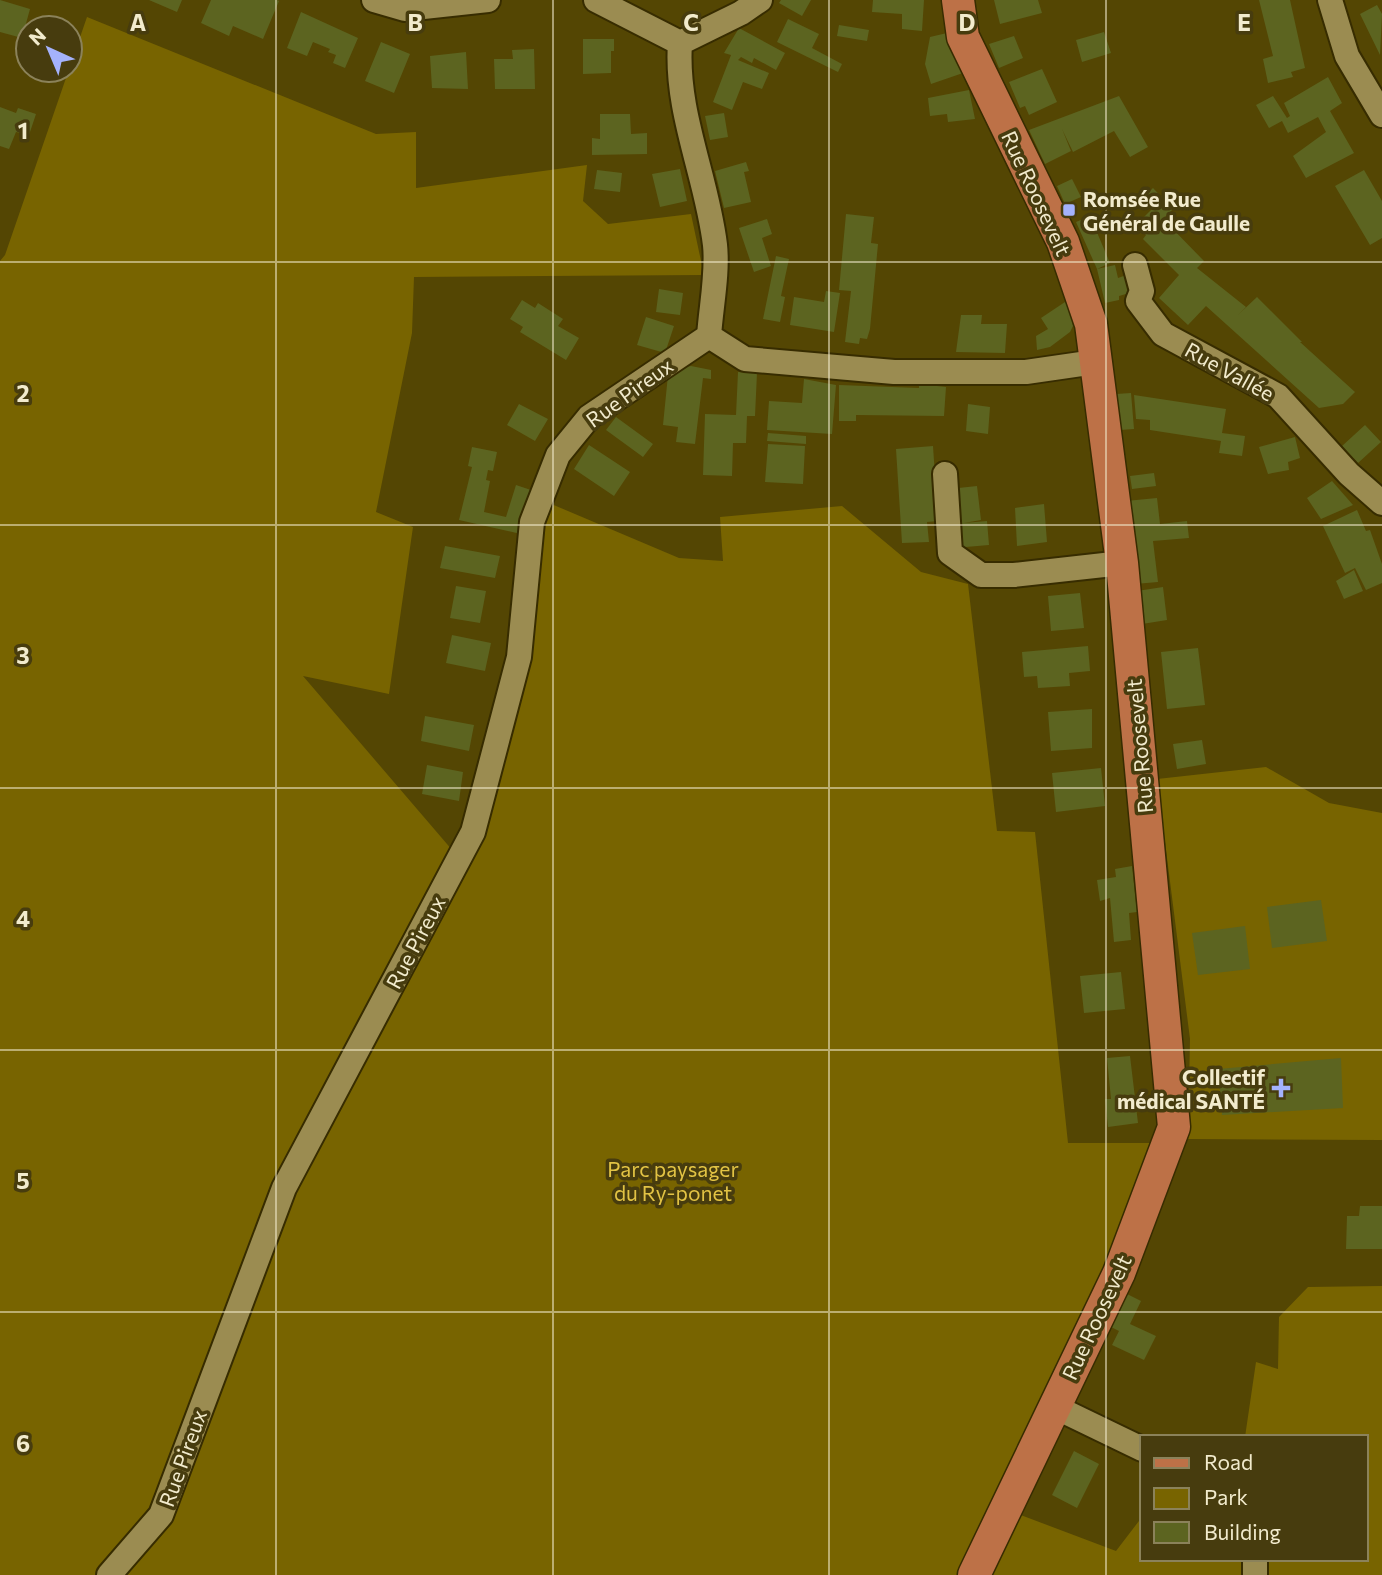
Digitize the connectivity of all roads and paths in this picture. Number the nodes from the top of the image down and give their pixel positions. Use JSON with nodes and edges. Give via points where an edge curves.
{"nodes":[{"id":1,"x":374,"y":0,"type":"edge"},
{"id":2,"x":488,"y":0,"type":"edge"},
{"id":3,"x":596,"y":0,"type":"edge"},
{"id":4,"x":760,"y":0,"type":"edge"},
{"id":5,"x":958,"y":0,"type":"edge"},
{"id":6,"x":1330,"y":0,"type":"edge"},
{"id":7,"x":680,"y":43,"type":"junction"},
{"id":8,"x":1382,"y":115,"type":"edge"},
{"id":9,"x":1135,"y":265,"type":"dead end"},
{"id":10,"x":709,"y":336,"type":"junction"},
{"id":11,"x":1095,"y":362,"type":"junction"},
{"id":12,"x":945,"y":474,"type":"dead end"},
{"id":13,"x":1382,"y":503,"type":"edge"},
{"id":14,"x":1122,"y":562,"type":"junction"},
{"id":15,"x":1053,"y":1406,"type":"junction"},
{"id":16,"x":1140,"y":1448,"type":"edge"},
{"id":17,"x":109,"y":1575,"type":"edge"},
{"id":18,"x":974,"y":1575,"type":"edge"}],
"edges":[{"from":1,"to":2,"type":"street","via":[[405,9]]},
{"from":3,"to":7,"type":"street"},
{"from":4,"to":7,"type":"street"},
{"from":5,"to":11,"type":"main road","name":"Rue Roosevelt","via":[[963,37],[1063,242],[1091,324]]},
{"from":6,"to":8,"type":"street","via":[[1347,56]]},
{"from":7,"to":10,"type":"street","via":[[678,68],[686,115],[715,246]]},
{"from":9,"to":13,"type":"street","name":"Rue Vallée","via":[[1142,291],[1138,301],[1163,334],[1278,396]]},
{"from":10,"to":11,"type":"street","via":[[745,359],[894,372],[1026,372]]},
{"from":10,"to":17,"type":"street","name":"Rue Pireux","via":[[589,418],[558,455],[532,522],[519,657],[473,832],[284,1188],[161,1514]]},
{"from":11,"to":14,"type":"main road","name":"Rue Roosevelt"},
{"from":12,"to":14,"type":"street","via":[[950,553],[981,575]]},
{"from":14,"to":15,"type":"main road","name":"Rue Roosevelt","via":[[1174,1127],[1119,1273]]},
{"from":15,"to":16,"type":"street"},
{"from":15,"to":18,"type":"main road","name":"Rue Roosevelt"}]}
